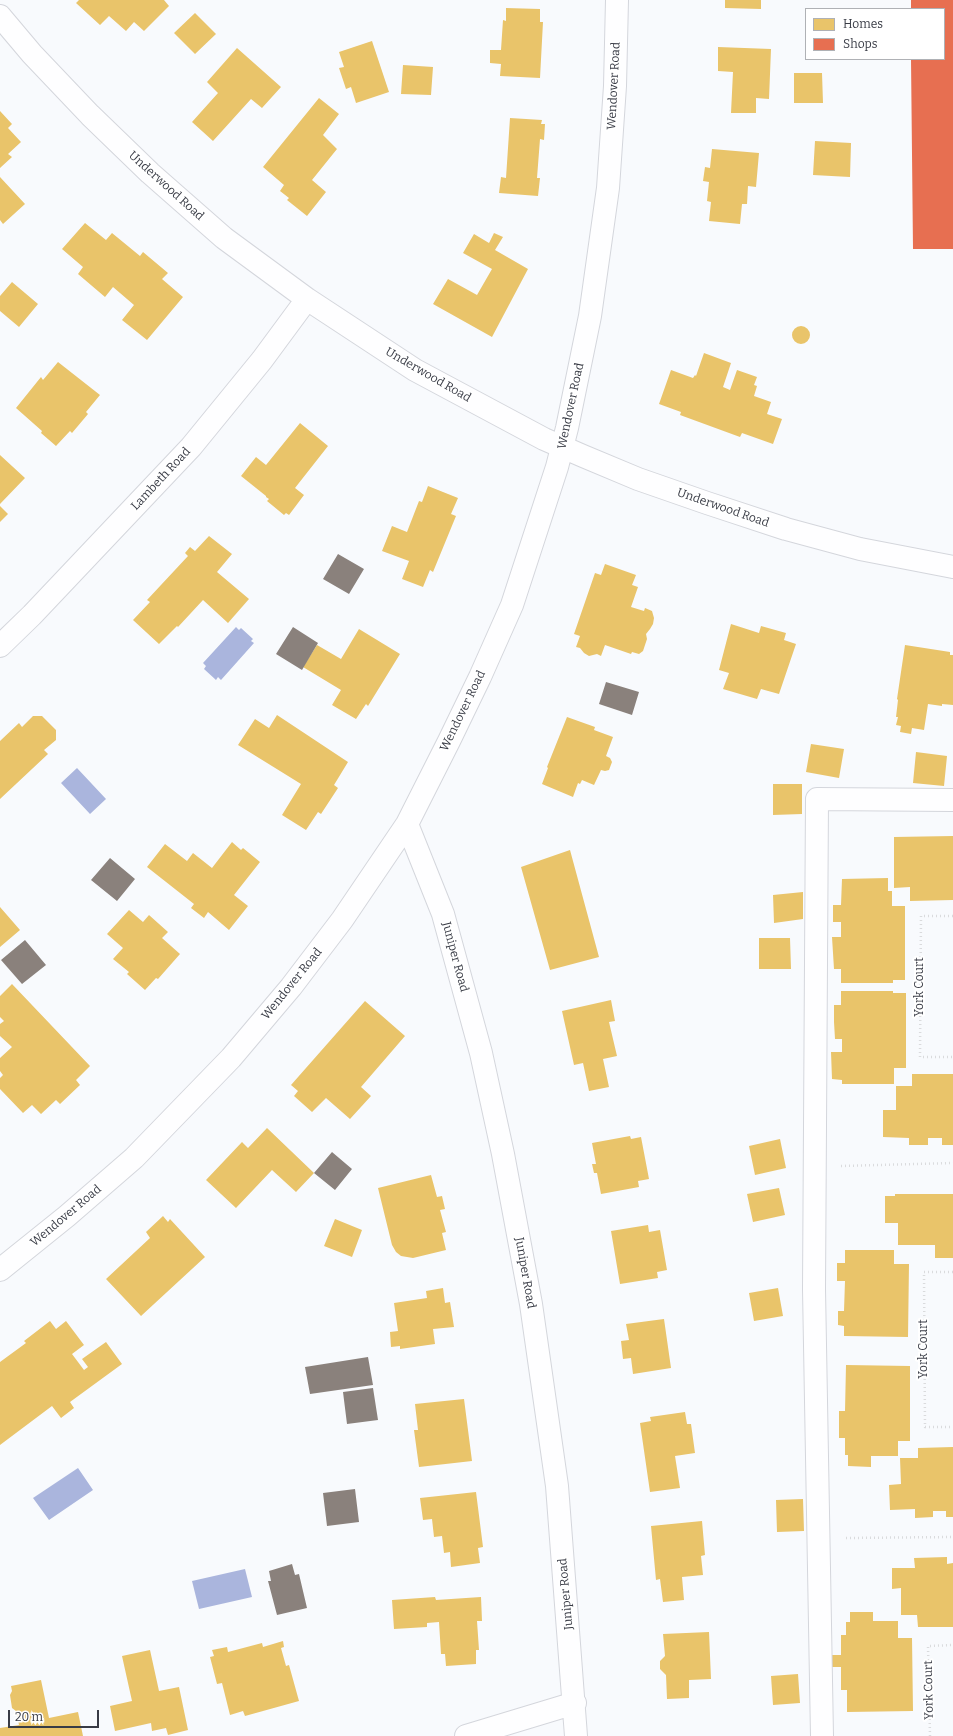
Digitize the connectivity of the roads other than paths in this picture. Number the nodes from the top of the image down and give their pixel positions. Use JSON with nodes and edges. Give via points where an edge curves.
{"nodes":[{"id":1,"x":617,"y":0,"type":"edge"},
{"id":2,"x":0,"y":16,"type":"edge"},
{"id":3,"x":307,"y":299,"type":"junction"},
{"id":4,"x":562,"y":447,"type":"junction"},
{"id":5,"x":953,"y":567,"type":"edge"},
{"id":6,"x":0,"y":646,"type":"edge"},
{"id":7,"x":953,"y":800,"type":"edge"},
{"id":8,"x":407,"y":824,"type":"junction"},
{"id":9,"x":0,"y":1270,"type":"edge"},
{"id":10,"x":575,"y":1703,"type":"junction"},
{"id":11,"x":466,"y":1736,"type":"edge"},
{"id":12,"x":576,"y":1736,"type":"edge"},
{"id":13,"x":822,"y":1736,"type":"edge"}],
"edges":[{"from":1,"to":4,"type":"street","name":"Wendover Road","via":[[615,86],[608,188],[590,316]]},
{"from":2,"to":3,"type":"street","name":"Underwood Road","via":[[79,104],[150,173],[224,238]]},
{"from":3,"to":4,"type":"street","name":"Underwood Road","via":[[415,370]]},
{"from":3,"to":6,"type":"street","name":"Lambeth Road","via":[[262,360],[191,447]]},
{"from":4,"to":5,"type":"street","name":"Underwood Road","via":[[645,481],[786,529],[860,549]]},
{"from":4,"to":8,"type":"street","name":"Wendover Road","via":[[512,605],[480,677]]},
{"from":7,"to":13,"type":"street","via":[[817,799],[814,1289]]},
{"from":8,"to":9,"type":"street","name":"Wendover Road","via":[[342,920],[291,987],[230,1058],[134,1158]]},
{"from":8,"to":10,"type":"street","name":"Juniper Road","via":[[443,914],[481,1053],[503,1154],[531,1304],[557,1486]]},
{"from":10,"to":11,"type":"street"},
{"from":10,"to":12,"type":"street","name":"Juniper Road"}]}
